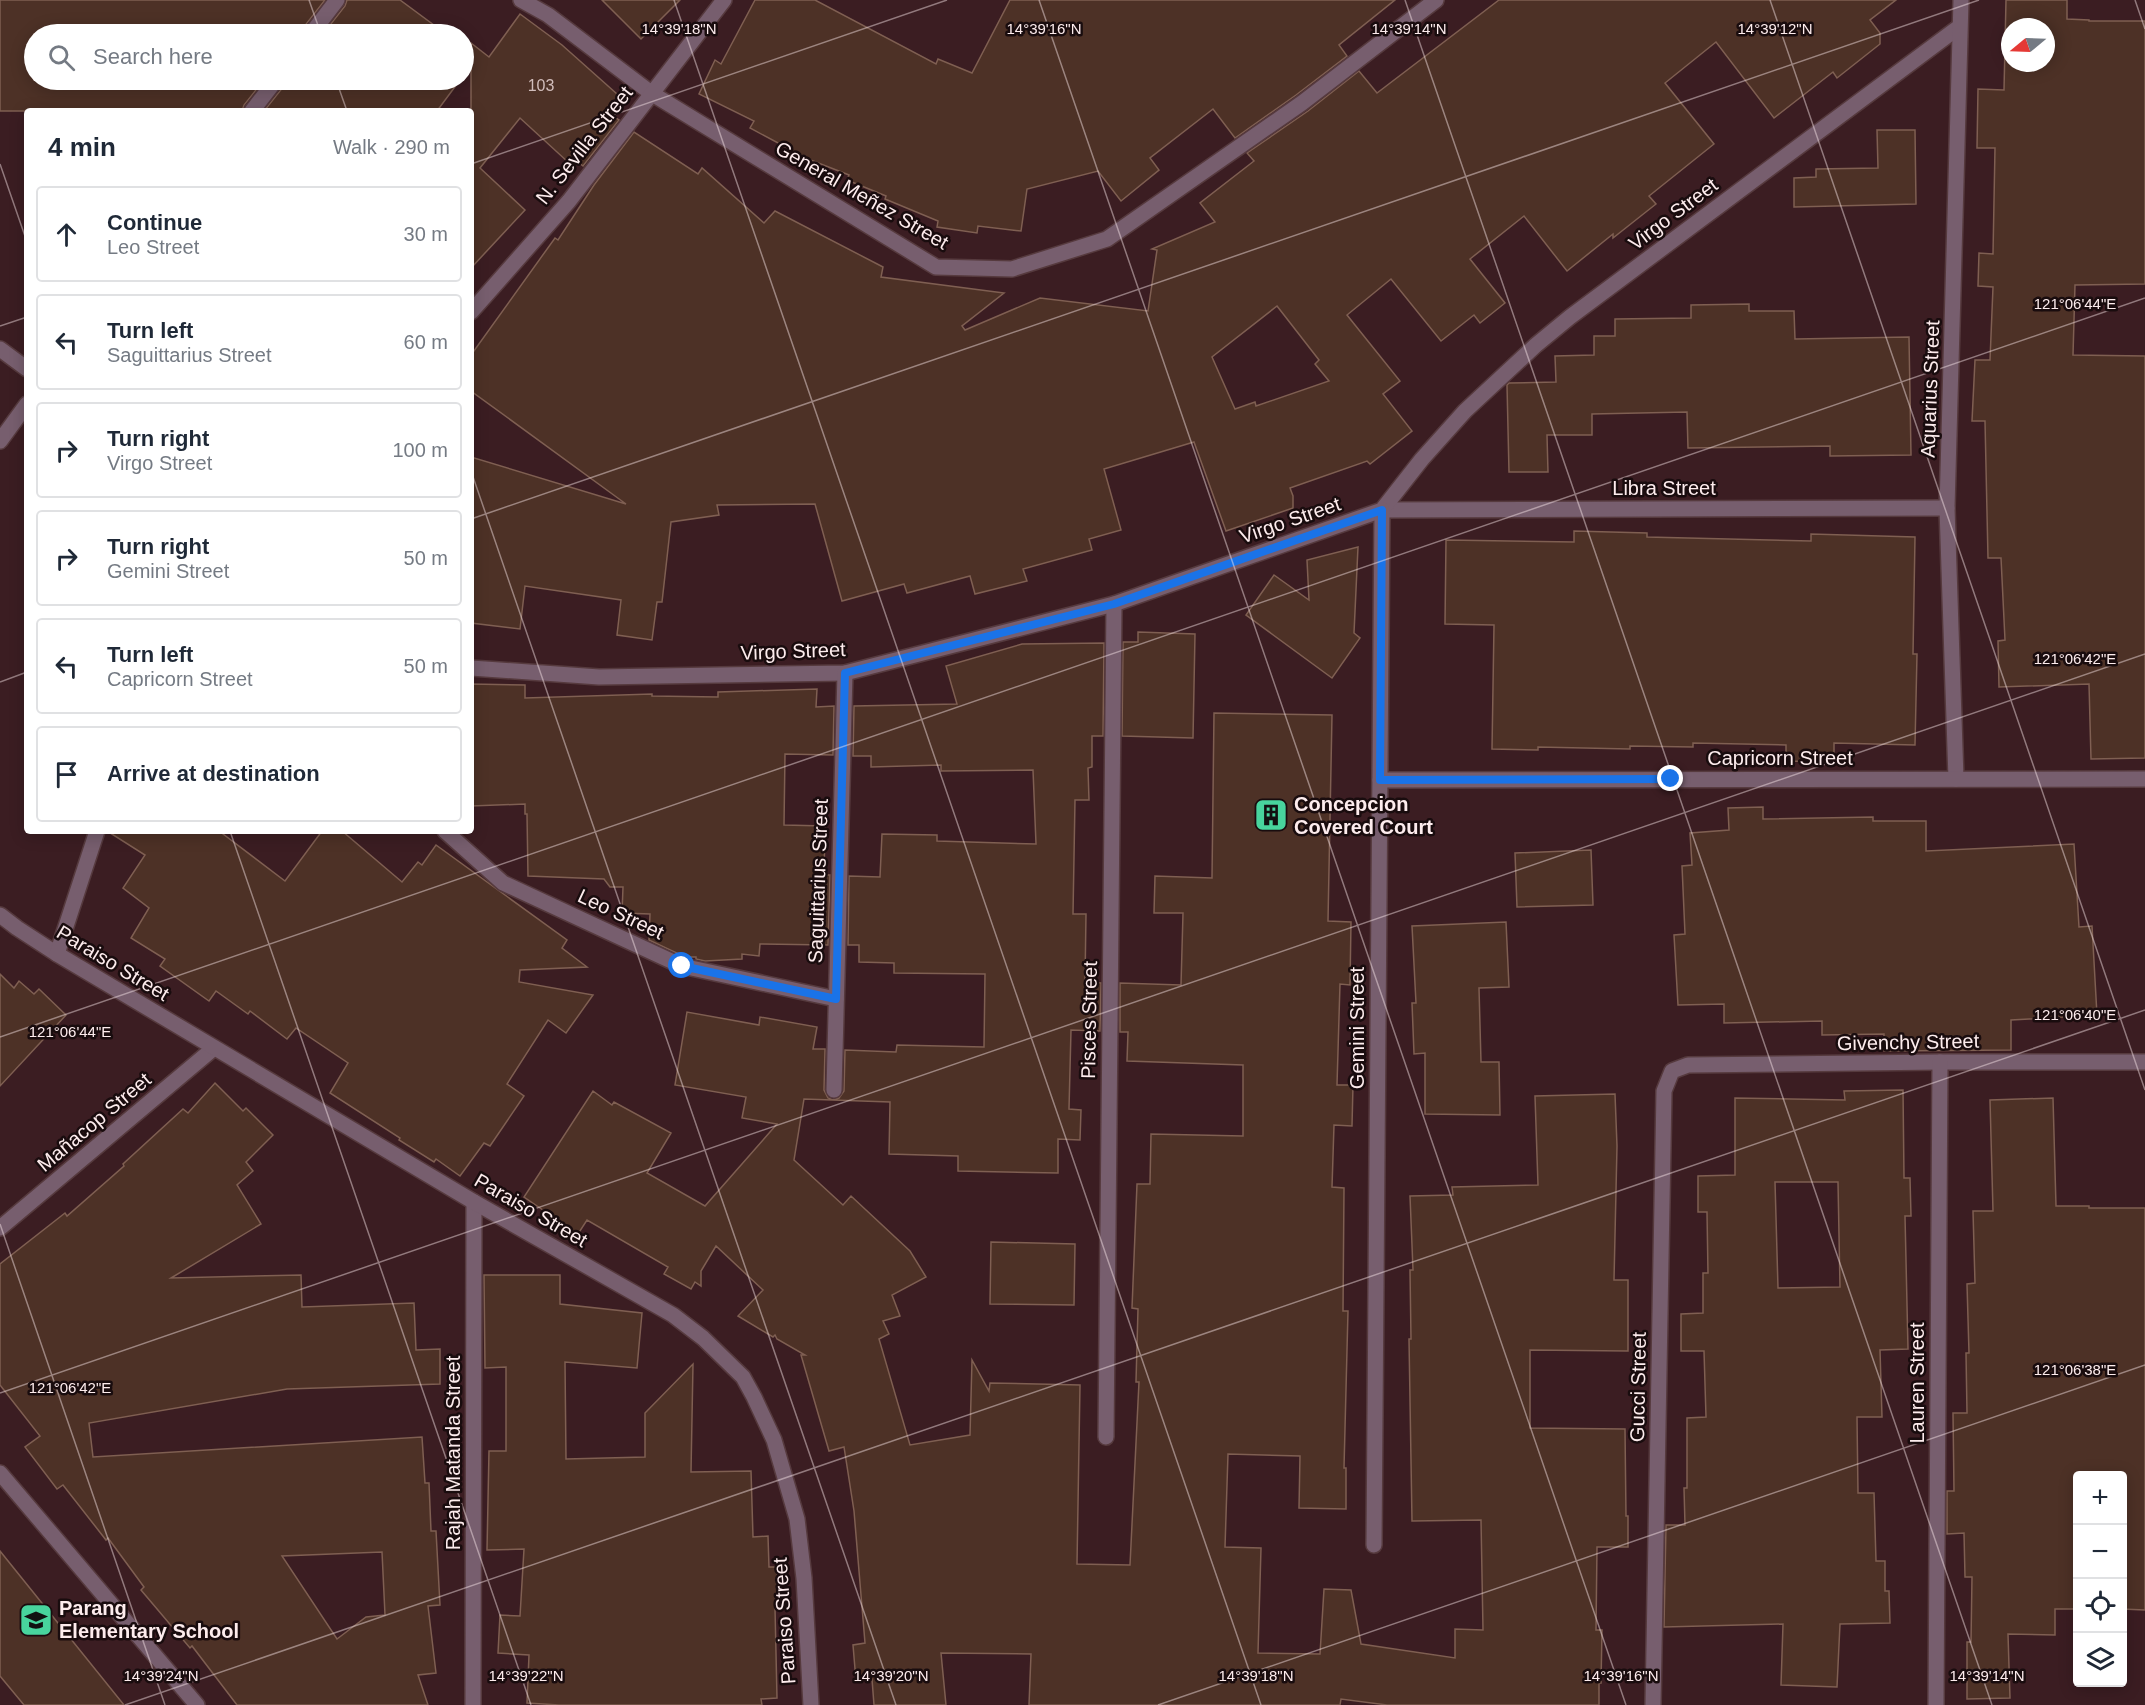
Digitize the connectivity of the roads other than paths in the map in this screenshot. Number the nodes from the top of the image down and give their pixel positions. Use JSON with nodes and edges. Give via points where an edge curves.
{"nodes":[{"id":1,"x":338,"y":0,"type":"edge"},
{"id":2,"x":521,"y":0,"type":"edge"},
{"id":3,"x":724,"y":0,"type":"edge"},
{"id":4,"x":1436,"y":0,"type":"edge"},
{"id":5,"x":1961,"y":0,"type":"edge"},
{"id":6,"x":319,"y":24,"type":"edge"},
{"id":7,"x":1959,"y":27,"type":"junction"},
{"id":8,"x":268,"y":90,"type":"edge"},
{"id":9,"x":651,"y":93,"type":"junction"},
{"id":10,"x":254,"y":108,"type":"edge"},
{"id":11,"x":474,"y":309,"type":"edge"},
{"id":12,"x":0,"y":349,"type":"edge"},
{"id":13,"x":24,"y":367,"type":"edge"},
{"id":14,"x":24,"y":408,"type":"edge"},
{"id":15,"x":0,"y":441,"type":"edge"},
{"id":16,"x":1947,"y":508,"type":"junction"},
{"id":17,"x":1382,"y":510,"type":"junction"},
{"id":18,"x":1114,"y":604,"type":"junction"},
{"id":19,"x":474,"y":668,"type":"edge"},
{"id":20,"x":845,"y":673,"type":"junction"},
{"id":21,"x":1956,"y":779,"type":"junction"},
{"id":22,"x":2145,"y":779,"type":"edge"},
{"id":23,"x":1380,"y":780,"type":"junction"},
{"id":24,"x":96,"y":834,"type":"edge"},
{"id":25,"x":448,"y":834,"type":"edge"},
{"id":26,"x":0,"y":915,"type":"edge"},
{"id":27,"x":57,"y":954,"type":"junction"},
{"id":28,"x":836,"y":999,"type":"junction"},
{"id":29,"x":214,"y":1048,"type":"junction"},
{"id":30,"x":1940,"y":1062,"type":"junction"},
{"id":31,"x":2145,"y":1062,"type":"edge"},
{"id":32,"x":1672,"y":1071,"type":"joint"},
{"id":33,"x":834,"y":1090,"type":"dead end"},
{"id":34,"x":474,"y":1202,"type":"junction"},
{"id":35,"x":0,"y":1228,"type":"edge"},
{"id":36,"x":1106,"y":1437,"type":"dead end"},
{"id":37,"x":0,"y":1473,"type":"edge"},
{"id":38,"x":1374,"y":1545,"type":"dead end"},
{"id":39,"x":197,"y":1705,"type":"edge"},
{"id":40,"x":473,"y":1705,"type":"edge"},
{"id":41,"x":811,"y":1705,"type":"edge"},
{"id":42,"x":1653,"y":1705,"type":"edge"},
{"id":43,"x":1936,"y":1705,"type":"edge"}],
"edges":[{"from":1,"to":6,"type":"street"},
{"from":2,"to":9,"type":"street","name":"General Meñez Street","via":[[548,15]]},
{"from":3,"to":9,"type":"street","name":"N. Sevilla Street"},
{"from":4,"to":9,"type":"street","name":"General Meñez Street","via":[[1302,103],[1107,239],[1012,269],[936,267]]},
{"from":5,"to":7,"type":"street","name":"Aquarius Street"},
{"from":7,"to":16,"type":"street","name":"Aquarius Street"},
{"from":7,"to":17,"type":"street","name":"Virgo Street","via":[[1536,345],[1465,411]]},
{"from":8,"to":10,"type":"street"},
{"from":9,"to":11,"type":"street","name":"N. Sevilla Street","via":[[569,201]]},
{"from":12,"to":13,"type":"street"},
{"from":14,"to":15,"type":"street"},
{"from":16,"to":17,"type":"street","name":"Libra Street"},
{"from":16,"to":21,"type":"street","name":"Aquarius Street"},
{"from":17,"to":18,"type":"street","name":"Virgo Street"},
{"from":17,"to":23,"type":"street","name":"Gemini Street"},
{"from":18,"to":20,"type":"street","name":"Virgo Street"},
{"from":18,"to":36,"type":"street","name":"Pisces Street"},
{"from":19,"to":20,"type":"street","name":"Virgo Street","via":[[599,677]]},
{"from":20,"to":28,"type":"street","name":"Saguittarius Street"},
{"from":21,"to":22,"type":"street","name":"Capricorn Street"},
{"from":21,"to":23,"type":"street","name":"Capricorn Street"},
{"from":23,"to":38,"type":"street","name":"Gemini Street"},
{"from":24,"to":27,"type":"street"},
{"from":25,"to":28,"type":"street","name":"Leo Street","via":[[504,883],[682,966]]},
{"from":26,"to":27,"type":"street","name":"Paraiso Street"},
{"from":27,"to":29,"type":"street","name":"Paraiso Street"},
{"from":28,"to":33,"type":"street","name":"Saguittarius Street"},
{"from":29,"to":34,"type":"street","name":"Paraiso Street"},
{"from":29,"to":35,"type":"street","name":"Mañacop Street"},
{"from":30,"to":31,"type":"street","name":"Givenchy Street"},
{"from":30,"to":32,"type":"street","name":"Givenchy Street","via":[[1688,1065]]},
{"from":30,"to":43,"type":"street","name":"Lauren Street"},
{"from":32,"to":42,"type":"street","name":"Gucci Street","via":[[1665,1091]]},
{"from":34,"to":40,"type":"street","name":"Rajah Matanda Street"},
{"from":34,"to":41,"type":"street","name":"Paraiso Street","via":[[673,1315],[704,1338],[743,1377],[774,1440],[797,1519]]},
{"from":37,"to":39,"type":"street"}]}
